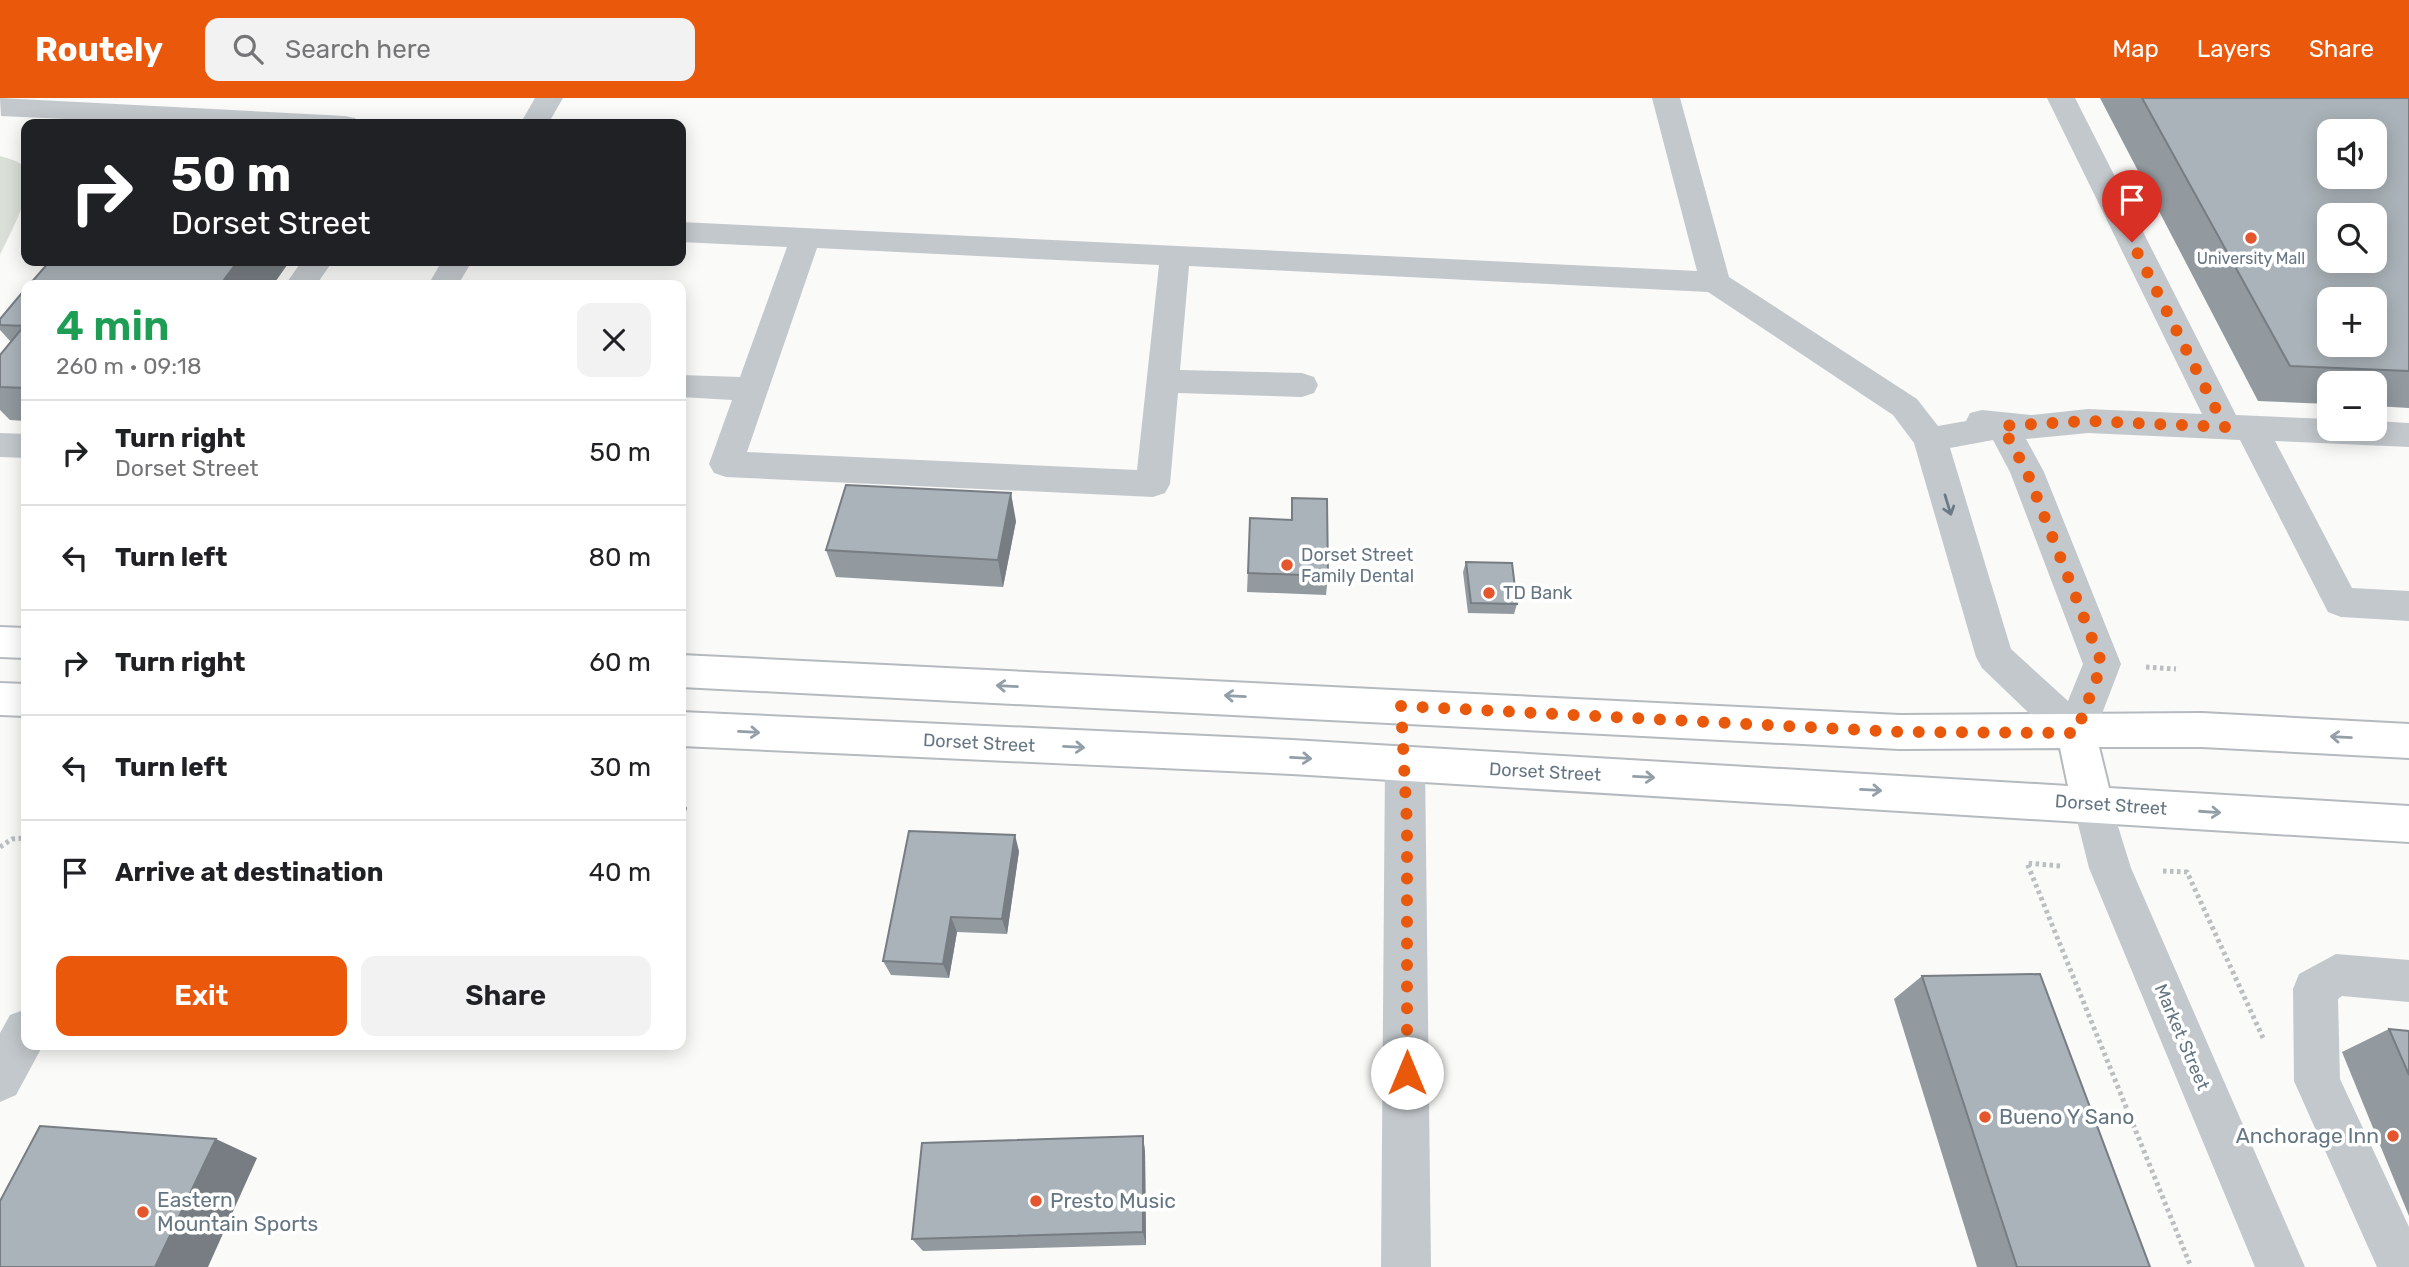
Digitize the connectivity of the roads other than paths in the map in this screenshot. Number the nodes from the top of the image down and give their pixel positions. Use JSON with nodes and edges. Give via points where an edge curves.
{"nodes":[{"id":1,"x":0,"y":98,"type":"edge"},
{"id":2,"x":550,"y":98,"type":"edge"},
{"id":3,"x":1666,"y":98,"type":"edge"},
{"id":4,"x":2061,"y":98,"type":"edge"},
{"id":5,"x":238,"y":119,"type":"edge"},
{"id":6,"x":537,"y":119,"type":"edge"},
{"id":7,"x":686,"y":232,"type":"edge"},
{"id":8,"x":805,"y":239,"type":"junction"},
{"id":9,"x":1175,"y":255,"type":"junction"},
{"id":10,"x":1715,"y":282,"type":"junction"},
{"id":11,"x":1163,"y":381,"type":"junction"},
{"id":12,"x":1303,"y":385,"type":"dead end"},
{"id":13,"x":686,"y":386,"type":"edge"},
{"id":14,"x":752,"y":389,"type":"junction"},
{"id":15,"x":1905,"y":407,"type":"junction"},
{"id":16,"x":2002,"y":426,"type":"junction"},
{"id":17,"x":2238,"y":428,"type":"junction"},
{"id":18,"x":2409,"y":435,"type":"edge"},
{"id":19,"x":1930,"y":440,"type":"junction"},
{"id":20,"x":0,"y":445,"type":"edge"},
{"id":21,"x":21,"y":446,"type":"edge"},
{"id":22,"x":2409,"y":606,"type":"edge"},
{"id":23,"x":0,"y":642,"type":"edge"},
{"id":24,"x":21,"y":643,"type":"edge"},
{"id":25,"x":686,"y":671,"type":"edge"},
{"id":26,"x":0,"y":699,"type":"edge"},
{"id":27,"x":21,"y":700,"type":"edge"},
{"id":28,"x":1401,"y":706,"type":"junction"},
{"id":29,"x":686,"y":729,"type":"edge"},
{"id":30,"x":2076,"y":733,"type":"junction"},
{"id":31,"x":2409,"y":741,"type":"edge"},
{"id":32,"x":1405,"y":764,"type":"junction"},
{"id":33,"x":2093,"y":804,"type":"junction"},
{"id":34,"x":2409,"y":824,"type":"edge"},
{"id":35,"x":2409,"y":981,"type":"edge"},
{"id":36,"x":21,"y":1040,"type":"edge"},
{"id":37,"x":0,"y":1079,"type":"edge"},
{"id":38,"x":1406,"y":1267,"type":"edge"},
{"id":39,"x":2280,"y":1267,"type":"edge"},
{"id":40,"x":2402,"y":1267,"type":"edge"}],
"edges":[{"from":1,"to":5,"type":"street","via":[[1,108]]},
{"from":2,"to":6,"type":"street"},
{"from":3,"to":10,"type":"street"},
{"from":4,"to":17,"type":"street"},
{"from":7,"to":8,"type":"street"},
{"from":8,"to":9,"type":"street"},
{"from":8,"to":14,"type":"street"},
{"from":9,"to":10,"type":"street"},
{"from":9,"to":11,"type":"street"},
{"from":10,"to":15,"type":"street"},
{"from":11,"to":12,"type":"street"},
{"from":11,"to":14,"type":"street","via":[[1153,484],[726,464]]},
{"from":13,"to":14,"type":"street"},
{"from":15,"to":16,"type":"street"},
{"from":15,"to":19,"type":"street"},
{"from":16,"to":17,"type":"street","via":[[2088,421]]},
{"from":16,"to":19,"type":"street"},
{"from":16,"to":30,"type":"street","via":[[2027,472],[2102,664]]},
{"from":17,"to":18,"type":"street"},
{"from":17,"to":22,"type":"street","via":[[2341,602]]},
{"from":19,"to":30,"type":"street","one_way":true,"via":[[1995,657]]},
{"from":20,"to":21,"type":"street"},
{"from":23,"to":24,"type":"main road"},
{"from":28,"to":25,"type":"main road","one_way":true},
{"from":26,"to":27,"type":"main road"},
{"from":28,"to":30,"type":"main road","via":[[1900,732]]},
{"from":28,"to":32,"type":"main road"},
{"from":29,"to":32,"type":"main road","name":"Dorset Street","one_way":true},
{"from":31,"to":30,"type":"main road","one_way":true,"via":[[2202,730]]},
{"from":30,"to":33,"type":"main road"},
{"from":32,"to":33,"type":"main road","name":"Dorset Street","one_way":true},
{"from":32,"to":38,"type":"street"},
{"from":33,"to":34,"type":"main road","name":"Dorset Street","one_way":true},
{"from":33,"to":39,"type":"street","name":"Market Street","via":[[2110,869]]},
{"from":35,"to":40,"type":"street","via":[[2336,975],[2315,989],[2313,1027],[2317,1081]]},
{"from":36,"to":37,"type":"street"}]}
